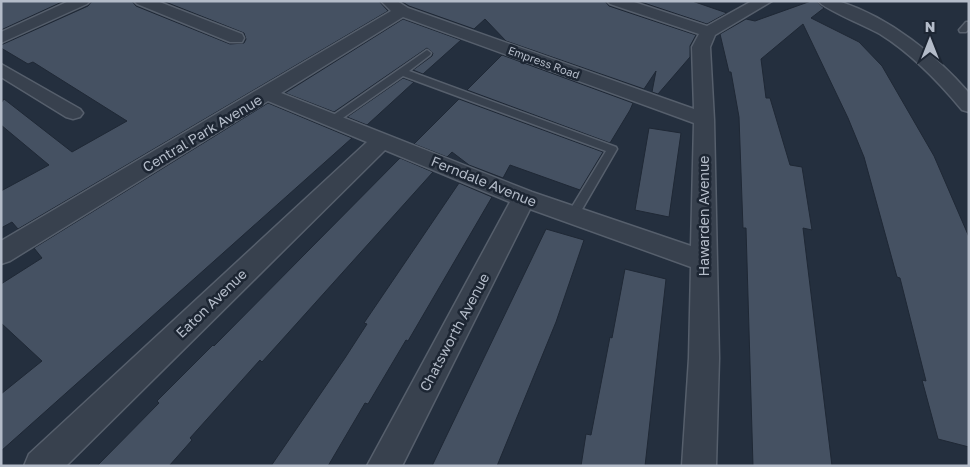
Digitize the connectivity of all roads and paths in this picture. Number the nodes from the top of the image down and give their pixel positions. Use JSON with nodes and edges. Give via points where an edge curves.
{"nodes":[{"id":1,"x":82,"y":1,"type":"edge"},
{"id":2,"x":142,"y":1,"type":"edge"},
{"id":3,"x":615,"y":1,"type":"edge"},
{"id":4,"x":764,"y":1,"type":"edge"},
{"id":5,"x":826,"y":1,"type":"edge"},
{"id":6,"x":394,"y":6,"type":"edge"},
{"id":7,"x":856,"y":6,"type":"edge"},
{"id":8,"x":708,"y":32,"type":"junction"},
{"id":9,"x":1,"y":38,"type":"edge"},
{"id":10,"x":236,"y":38,"type":"dead end"},
{"id":11,"x":427,"y":53,"type":"dead end"},
{"id":12,"x":1,"y":69,"type":"edge"},
{"id":13,"x":402,"y":72,"type":"junction"},
{"id":14,"x":267,"y":94,"type":"junction"},
{"id":15,"x":967,"y":101,"type":"edge"},
{"id":16,"x":73,"y":113,"type":"dead end"},
{"id":17,"x":333,"y":120,"type":"junction"},
{"id":18,"x":704,"y":120,"type":"junction"},
{"id":19,"x":382,"y":140,"type":"junction"},
{"id":20,"x":524,"y":198,"type":"junction"},
{"id":21,"x":572,"y":215,"type":"junction"},
{"id":22,"x":1,"y":254,"type":"edge"},
{"id":23,"x":702,"y":260,"type":"junction"},
{"id":24,"x":41,"y":466,"type":"edge"},
{"id":25,"x":384,"y":466,"type":"edge"},
{"id":26,"x":699,"y":466,"type":"edge"}],
"edges":[{"from":1,"to":9,"type":"street"},
{"from":2,"to":10,"type":"street"},
{"from":3,"to":8,"type":"street"},
{"from":4,"to":8,"type":"street"},
{"from":5,"to":7,"type":"street"},
{"from":6,"to":14,"type":"street","name":"Central Park Avenue"},
{"from":6,"to":18,"type":"street","name":"Empress Road"},
{"from":7,"to":15,"type":"street","via":[[918,51]]},
{"from":8,"to":18,"type":"street","name":"Hawarden Avenue","via":[[701,47]]},
{"from":11,"to":13,"type":"lane"},
{"from":12,"to":16,"type":"street"},
{"from":13,"to":17,"type":"lane"},
{"from":13,"to":21,"type":"lane","via":[[612,149]]},
{"from":14,"to":17,"type":"street","name":"Ferndale Avenue"},
{"from":14,"to":22,"type":"street","name":"Central Park Avenue"},
{"from":17,"to":19,"type":"street","name":"Ferndale Avenue"},
{"from":18,"to":23,"type":"street","name":"Hawarden Avenue"},
{"from":19,"to":20,"type":"street","name":"Ferndale Avenue"},
{"from":19,"to":24,"type":"street","name":"Eaton Avenue"},
{"from":20,"to":21,"type":"street","name":"Ferndale Avenue"},
{"from":20,"to":25,"type":"street","name":"Chatsworth Avenue"},
{"from":21,"to":23,"type":"street","name":"Ferndale Avenue"},
{"from":23,"to":26,"type":"street","name":"Hawarden Avenue","via":[[704,358]]}]}
